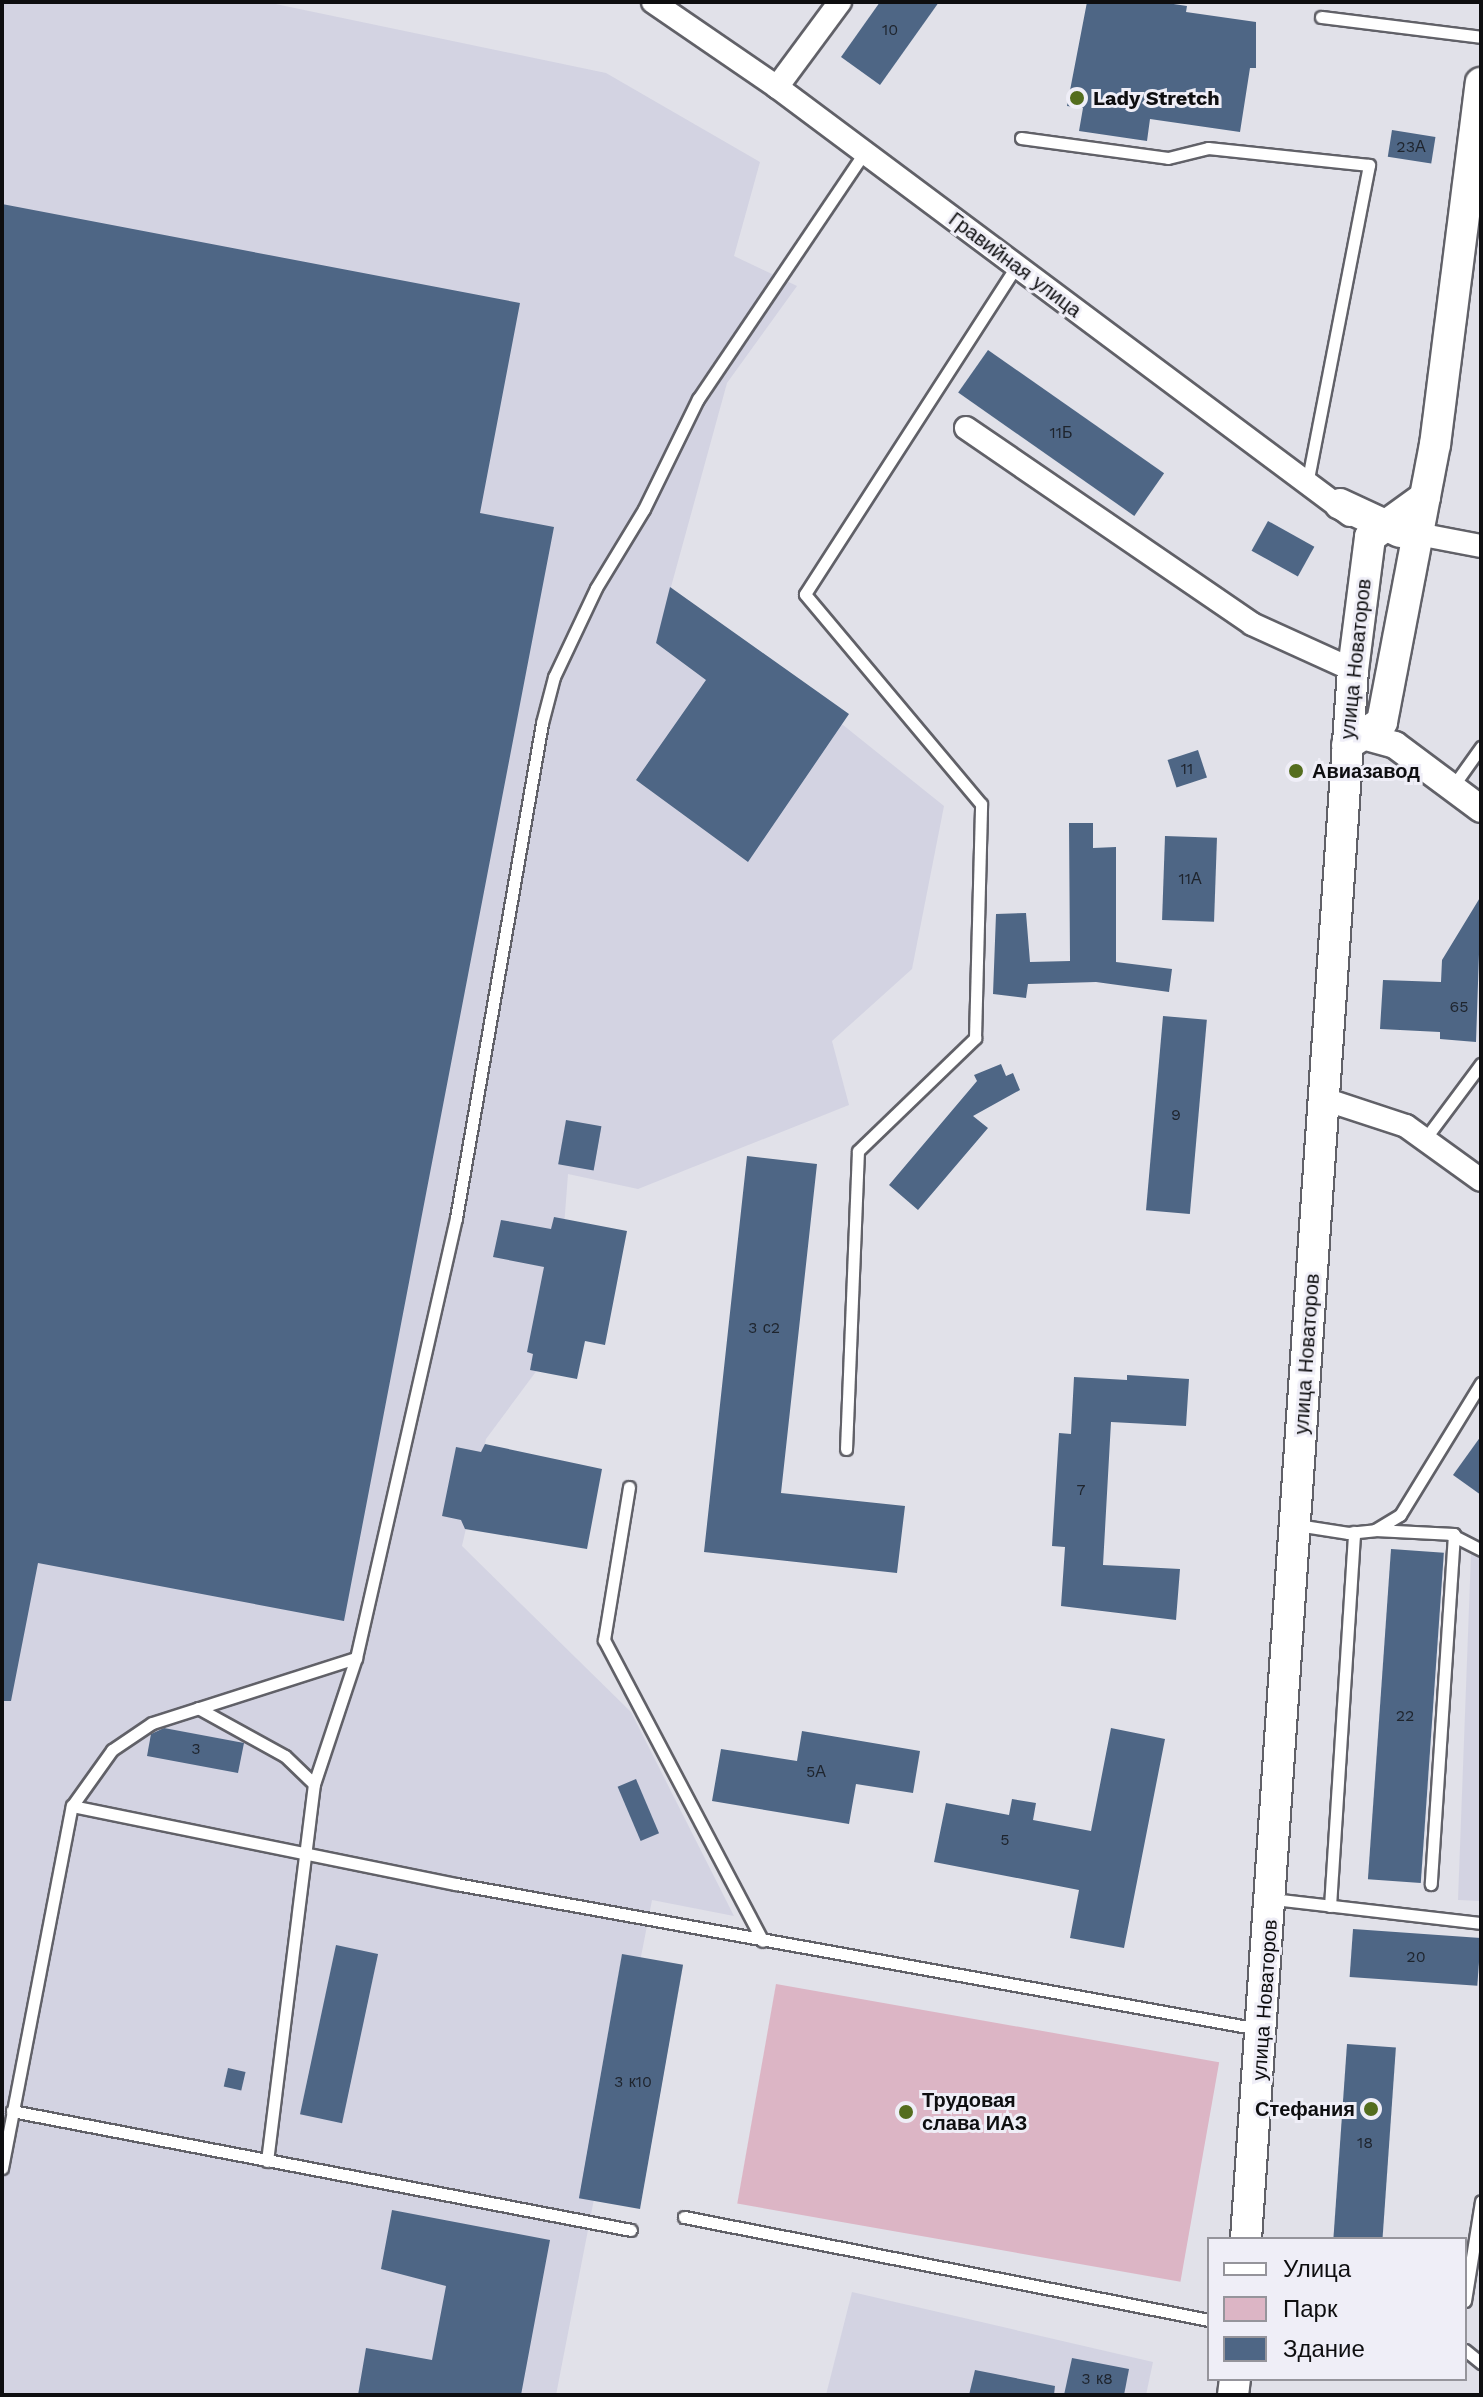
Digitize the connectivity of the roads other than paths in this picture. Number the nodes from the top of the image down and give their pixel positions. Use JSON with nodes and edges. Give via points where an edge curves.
{"nodes":[{"id":1,"x":653,"y":2,"type":"edge"},
{"id":2,"x":840,"y":2,"type":"edge"},
{"id":3,"x":1321,"y":17,"type":"dead end"},
{"id":4,"x":1481,"y":37,"type":"edge"},
{"id":5,"x":1481,"y":83,"type":"edge"},
{"id":6,"x":777,"y":87,"type":"junction"},
{"id":7,"x":1021,"y":138,"type":"dead end"},
{"id":8,"x":864,"y":153,"type":"junction"},
{"id":9,"x":1016,"y":267,"type":"junction"},
{"id":10,"x":966,"y":428,"type":"dead end"},
{"id":11,"x":1308,"y":480,"type":"junction"},
{"id":12,"x":1425,"y":497,"type":"junction"},
{"id":13,"x":1340,"y":504,"type":"junction"},
{"id":14,"x":1418,"y":534,"type":"junction"},
{"id":15,"x":1370,"y":537,"type":"junction"},
{"id":16,"x":1481,"y":546,"type":"edge"},
{"id":17,"x":1412,"y":563,"type":"junction"},
{"id":18,"x":1353,"y":670,"type":"junction"},
{"id":19,"x":1351,"y":739,"type":"junction"},
{"id":20,"x":1481,"y":747,"type":"edge"},
{"id":21,"x":1451,"y":789,"type":"junction"},
{"id":22,"x":1481,"y":809,"type":"edge"},
{"id":23,"x":1481,"y":1064,"type":"edge"},
{"id":24,"x":1324,"y":1099,"type":"junction"},
{"id":25,"x":1425,"y":1139,"type":"junction"},
{"id":26,"x":1481,"y":1180,"type":"edge"},
{"id":27,"x":1481,"y":1383,"type":"edge"},
{"id":28,"x":846,"y":1449,"type":"dead end"},
{"id":29,"x":629,"y":1487,"type":"dead end"},
{"id":30,"x":1296,"y":1525,"type":"junction"},
{"id":31,"x":1375,"y":1530,"type":"junction"},
{"id":32,"x":1354,"y":1532,"type":"junction"},
{"id":33,"x":1450,"y":1534,"type":"junction"},
{"id":34,"x":1481,"y":1550,"type":"edge"},
{"id":35,"x":356,"y":1658,"type":"junction"},
{"id":36,"x":198,"y":1708,"type":"junction"},
{"id":37,"x":314,"y":1784,"type":"junction"},
{"id":38,"x":72,"y":1806,"type":"junction"},
{"id":39,"x":309,"y":1853,"type":"junction"},
{"id":40,"x":1431,"y":1884,"type":"dead end"},
{"id":41,"x":1272,"y":1898,"type":"junction"},
{"id":42,"x":1330,"y":1906,"type":"junction"},
{"id":43,"x":1481,"y":1923,"type":"edge"},
{"id":44,"x":763,"y":1941,"type":"junction"},
{"id":45,"x":1264,"y":2029,"type":"junction"},
{"id":46,"x":12,"y":2111,"type":"junction"},
{"id":47,"x":267,"y":2161,"type":"junction"},
{"id":48,"x":2,"y":2168,"type":"edge"},
{"id":49,"x":1481,"y":2201,"type":"edge"},
{"id":50,"x":684,"y":2217,"type":"dead end"},
{"id":51,"x":631,"y":2230,"type":"dead end"},
{"id":52,"x":1246,"y":2237,"type":"edge"},
{"id":53,"x":1467,"y":2288,"type":"edge"},
{"id":54,"x":1207,"y":2320,"type":"edge"}],
"edges":[{"from":1,"to":6,"type":"street","name":"Гравийная улица"},
{"from":2,"to":6,"type":"street"},
{"from":3,"to":4,"type":"lane"},
{"from":5,"to":12,"type":"main road"},
{"from":6,"to":8,"type":"street","name":"Гравийная улица"},
{"from":7,"to":11,"type":"lane","via":[[1168,158],[1208,148],[1369,165]]},
{"from":8,"to":9,"type":"street","name":"Гравийная улица"},
{"from":8,"to":35,"type":"lane","via":[[698,399],[554,677],[456,1218]]},
{"from":9,"to":11,"type":"street","name":"Гравийная улица"},
{"from":9,"to":28,"type":"lane","via":[[805,594],[981,804],[975,1038],[858,1151]]},
{"from":10,"to":18,"type":"street","via":[[1252,624]]},
{"from":11,"to":13,"type":"street","name":"Гравийная улица"},
{"from":12,"to":14,"type":"main road"},
{"from":12,"to":15,"type":"main road"},
{"from":13,"to":15,"type":"street","name":"Гравийная улица"},
{"from":13,"to":17,"type":"main road","via":[[1399,530]]},
{"from":14,"to":16,"type":"street"},
{"from":14,"to":17,"type":"main road"},
{"from":15,"to":18,"type":"main road","name":"улица Новаторов"},
{"from":17,"to":19,"type":"main road","via":[[1382,722]]},
{"from":18,"to":19,"type":"main road","name":"улица Новаторов"},
{"from":19,"to":21,"type":"street","via":[[1395,745]]},
{"from":19,"to":24,"type":"main road","name":"улица Новаторов"},
{"from":20,"to":21,"type":"lane"},
{"from":21,"to":22,"type":"street"},
{"from":23,"to":25,"type":"lane"},
{"from":24,"to":25,"type":"street","via":[[1406,1126]]},
{"from":24,"to":30,"type":"main road","name":"улица Новаторов"},
{"from":25,"to":26,"type":"street"},
{"from":27,"to":31,"type":"lane","via":[[1400,1515]]},
{"from":29,"to":44,"type":"lane","via":[[604,1640]]},
{"from":30,"to":32,"type":"lane"},
{"from":30,"to":41,"type":"main road","name":"улица Новаторов"},
{"from":31,"to":32,"type":"lane"},
{"from":31,"to":33,"type":"lane"},
{"from":32,"to":42,"type":"lane"},
{"from":33,"to":34,"type":"lane"},
{"from":33,"to":40,"type":"lane"},
{"from":35,"to":36,"type":"lane"},
{"from":35,"to":37,"type":"lane"},
{"from":36,"to":37,"type":"lane","via":[[285,1756]]},
{"from":36,"to":38,"type":"lane","via":[[152,1723],[112,1750]]},
{"from":37,"to":39,"type":"lane"},
{"from":38,"to":39,"type":"lane"},
{"from":38,"to":46,"type":"lane"},
{"from":39,"to":44,"type":"lane"},
{"from":39,"to":47,"type":"lane"},
{"from":41,"to":42,"type":"lane"},
{"from":41,"to":45,"type":"main road","name":"улица Новаторов"},
{"from":42,"to":43,"type":"lane"},
{"from":44,"to":45,"type":"lane"},
{"from":45,"to":52,"type":"main road","name":"улица Новаторов"},
{"from":46,"to":47,"type":"lane"},
{"from":46,"to":48,"type":"lane"},
{"from":47,"to":51,"type":"lane"},
{"from":49,"to":53,"type":"lane"},
{"from":50,"to":54,"type":"lane"}]}
